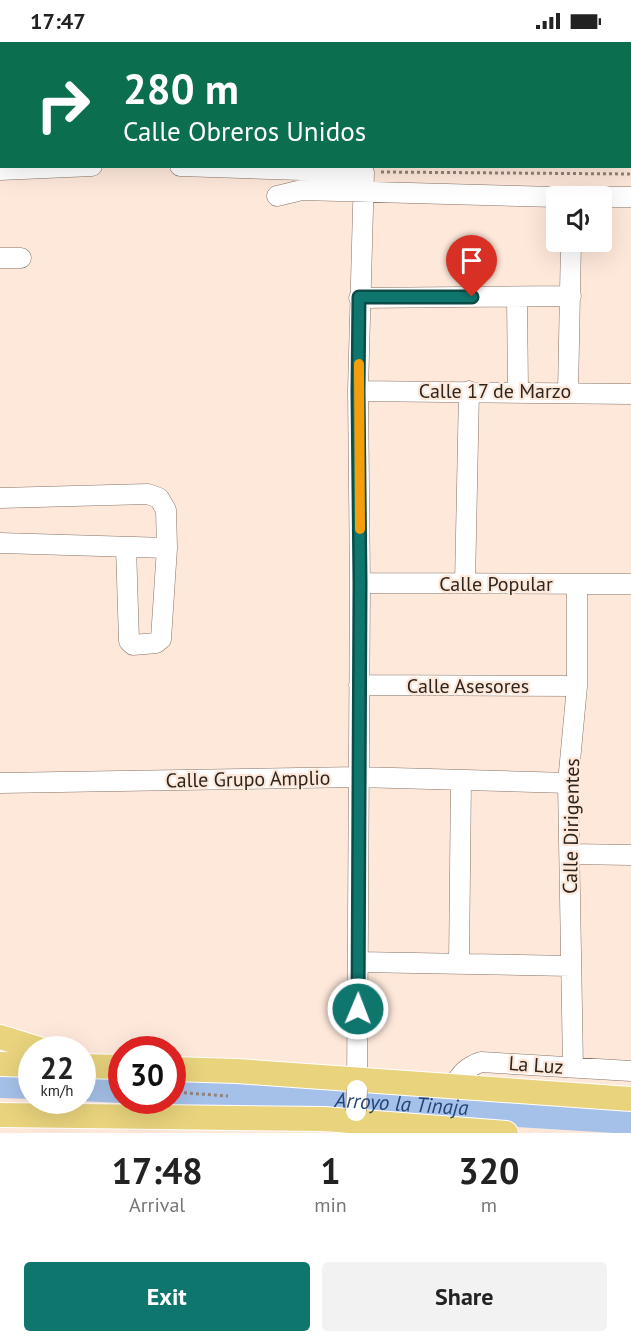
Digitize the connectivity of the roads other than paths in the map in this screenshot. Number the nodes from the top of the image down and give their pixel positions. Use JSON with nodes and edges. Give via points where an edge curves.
{"nodes":[{"id":1,"x":46,"y":168,"type":"edge"},
{"id":2,"x":203,"y":168,"type":"edge"},
{"id":3,"x":0,"y":170,"type":"edge"},
{"id":4,"x":364,"y":182,"type":"junction"},
{"id":5,"x":277,"y":196,"type":"dead end"},
{"id":6,"x":546,"y":196,"type":"edge"},
{"id":7,"x":612,"y":197,"type":"edge"},
{"id":8,"x":631,"y":197,"type":"edge"},
{"id":9,"x":570,"y":252,"type":"edge"},
{"id":10,"x":0,"y":258,"type":"edge"},
{"id":11,"x":21,"y":258,"type":"dead end"},
{"id":12,"x":571,"y":296,"type":"junction"},
{"id":13,"x":359,"y":297,"type":"junction"},
{"id":14,"x":517,"y":297,"type":"junction"},
{"id":15,"x":358,"y":391,"type":"junction"},
{"id":16,"x":469,"y":391,"type":"junction"},
{"id":17,"x":518,"y":391,"type":"junction"},
{"id":18,"x":568,"y":392,"type":"junction"},
{"id":19,"x":631,"y":394,"type":"edge"},
{"id":20,"x":0,"y":498,"type":"edge"},
{"id":21,"x":0,"y":543,"type":"edge"},
{"id":22,"x":126,"y":547,"type":"junction"},
{"id":23,"x":167,"y":548,"type":"junction"},
{"id":24,"x":360,"y":583,"type":"junction"},
{"id":25,"x":465,"y":583,"type":"junction"},
{"id":26,"x":577,"y":584,"type":"junction"},
{"id":27,"x":631,"y":584,"type":"edge"},
{"id":28,"x":359,"y":685,"type":"junction"},
{"id":29,"x":577,"y":686,"type":"junction"},
{"id":30,"x":358,"y":777,"type":"junction"},
{"id":31,"x":461,"y":780,"type":"junction"},
{"id":32,"x":0,"y":783,"type":"edge"},
{"id":33,"x":568,"y":783,"type":"junction"},
{"id":34,"x":570,"y":854,"type":"junction"},
{"id":35,"x":631,"y":855,"type":"edge"},
{"id":36,"x":359,"y":963,"type":"junction"},
{"id":37,"x":459,"y":963,"type":"junction"},
{"id":38,"x":570,"y":966,"type":"junction"},
{"id":39,"x":0,"y":1037,"type":"edge"},
{"id":40,"x":18,"y":1043,"type":"edge"},
{"id":41,"x":0,"y":1064,"type":"edge"},
{"id":42,"x":18,"y":1065,"type":"edge"},
{"id":43,"x":573,"y":1067,"type":"junction"},
{"id":44,"x":186,"y":1070,"type":"edge"},
{"id":45,"x":631,"y":1071,"type":"edge"},
{"id":46,"x":357,"y":1084,"type":"junction"},
{"id":47,"x":453,"y":1087,"type":"junction"},
{"id":48,"x":631,"y":1099,"type":"edge"},
{"id":49,"x":0,"y":1115,"type":"edge"},
{"id":50,"x":356,"y":1116,"type":"junction"},
{"id":51,"x":212,"y":1117,"type":"junction"},
{"id":52,"x":163,"y":1133,"type":"edge"},
{"id":53,"x":506,"y":1133,"type":"edge"}],
"edges":[{"from":1,"to":3,"type":"street"},
{"from":2,"to":4,"type":"street"},
{"from":4,"to":5,"type":"street"},
{"from":4,"to":6,"type":"street"},
{"from":4,"to":13,"type":"street"},
{"from":7,"to":8,"type":"street"},
{"from":9,"to":12,"type":"street"},
{"from":10,"to":11,"type":"street"},
{"from":12,"to":14,"type":"street"},
{"from":12,"to":18,"type":"street"},
{"from":13,"to":14,"type":"street"},
{"from":13,"to":15,"type":"street"},
{"from":14,"to":17,"type":"street"},
{"from":15,"to":16,"type":"street","name":"Calle 17 de Marzo"},
{"from":15,"to":24,"type":"street"},
{"from":16,"to":17,"type":"street","name":"Calle 17 de Marzo"},
{"from":16,"to":25,"type":"street"},
{"from":17,"to":18,"type":"street","name":"Calle 17 de Marzo"},
{"from":18,"to":19,"type":"street","name":"Calle 17 de Marzo"},
{"from":20,"to":23,"type":"street","via":[[148,494],[159,498],[166,510]]},
{"from":21,"to":22,"type":"street"},
{"from":22,"to":23,"type":"street"},
{"from":22,"to":23,"type":"street","via":[[129,640],[133,645],[156,644],[162,639]]},
{"from":24,"to":25,"type":"street","name":"Calle Popular"},
{"from":24,"to":28,"type":"street"},
{"from":25,"to":26,"type":"street","name":"Calle Popular"},
{"from":26,"to":27,"type":"street","name":"Calle Popular"},
{"from":26,"to":29,"type":"street","name":"Calle Dirigentes"},
{"from":28,"to":29,"type":"street","name":"Calle Asesores"},
{"from":28,"to":30,"type":"street"},
{"from":29,"to":33,"type":"street","name":"Calle Dirigentes"},
{"from":30,"to":31,"type":"street","name":"Calle Grupo Amplio"},
{"from":30,"to":32,"type":"street","name":"Calle Grupo Amplio"},
{"from":30,"to":36,"type":"street"},
{"from":31,"to":33,"type":"street","name":"Calle Grupo Amplio"},
{"from":31,"to":37,"type":"street"},
{"from":33,"to":34,"type":"street","name":"Calle Dirigentes"},
{"from":34,"to":35,"type":"street"},
{"from":34,"to":38,"type":"street","name":"Calle Dirigentes"},
{"from":36,"to":37,"type":"street"},
{"from":36,"to":46,"type":"street"},
{"from":37,"to":38,"type":"street"},
{"from":38,"to":43,"type":"street","name":"Calle Dirigentes"},
{"from":39,"to":40,"type":"main road"},
{"from":41,"to":42,"type":"main road"},
{"from":43,"to":45,"type":"street","name":"La Luz"},
{"from":43,"to":47,"type":"street","name":"La Luz","via":[[482,1062],[468,1066]]},
{"from":44,"to":46,"type":"main road"},
{"from":46,"to":47,"type":"main road"},
{"from":46,"to":50,"type":"street","bridge":true},
{"from":47,"to":48,"type":"main road"},
{"from":49,"to":51,"type":"main road"},
{"from":50,"to":51,"type":"main road"},
{"from":50,"to":53,"type":"main road"},
{"from":51,"to":52,"type":"main road"}]}
